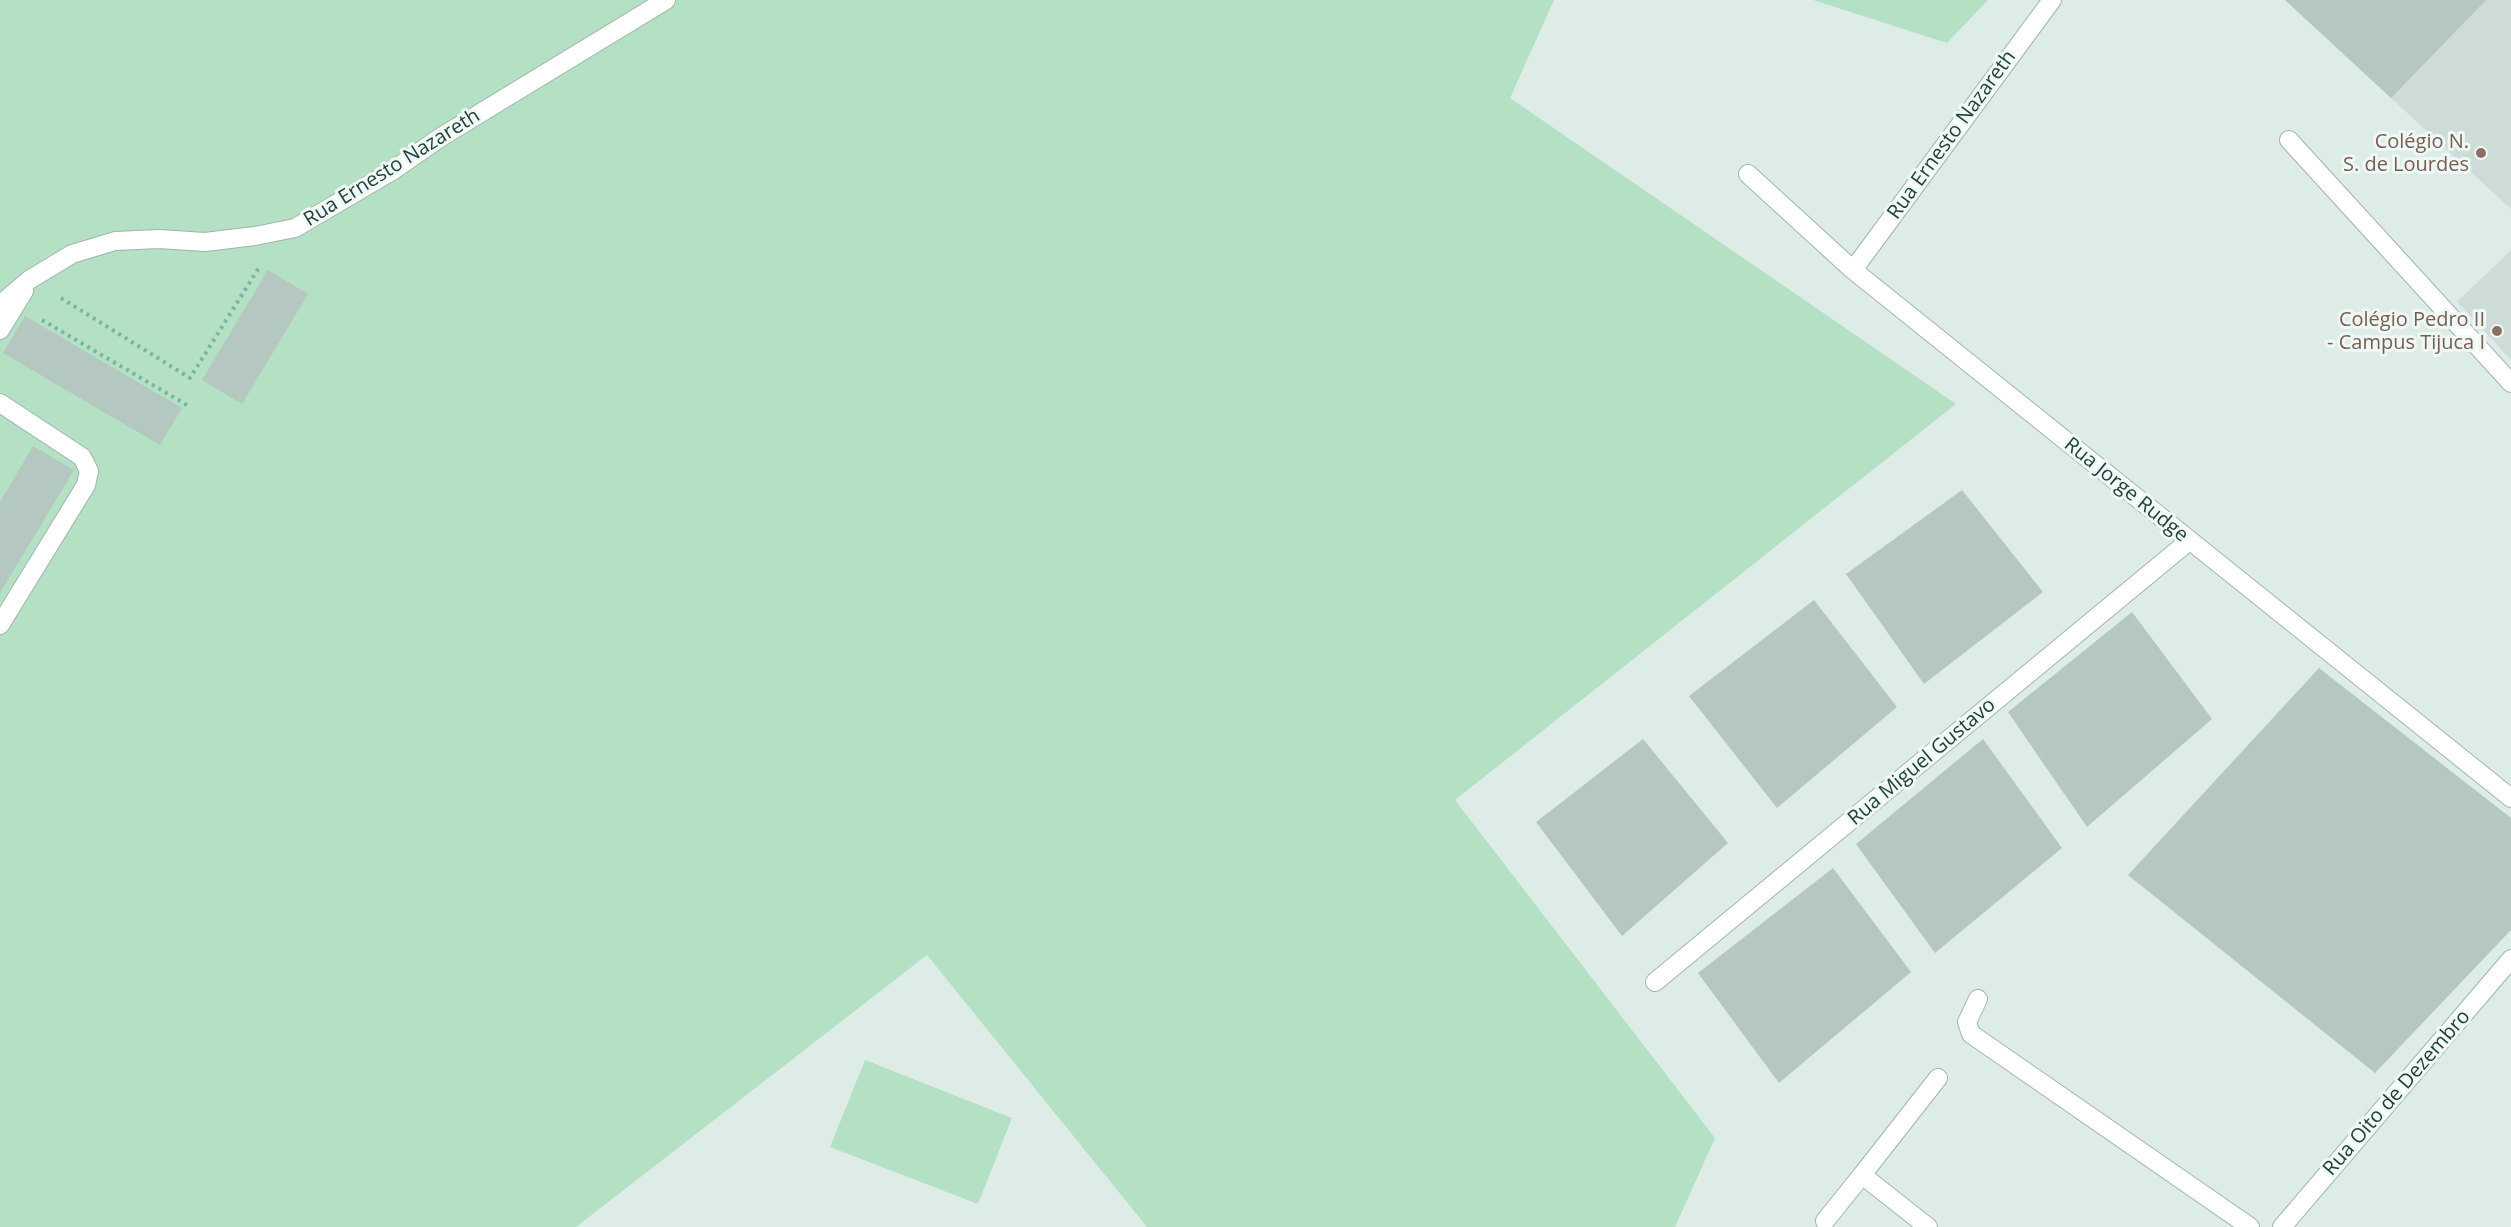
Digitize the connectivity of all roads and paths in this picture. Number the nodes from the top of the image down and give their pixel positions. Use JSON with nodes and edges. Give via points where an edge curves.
{"nodes":[{"id":1,"x":666,"y":0,"type":"edge"},
{"id":2,"x":2052,"y":0,"type":"edge"},
{"id":3,"x":2289,"y":140,"type":"dead end"},
{"id":4,"x":1748,"y":174,"type":"dead end"},
{"id":5,"x":261,"y":265,"type":"dead end"},
{"id":6,"x":1853,"y":270,"type":"junction"},
{"id":7,"x":31,"y":279,"type":"joint"},
{"id":8,"x":8,"y":305,"type":"edge"},
{"id":9,"x":0,"y":330,"type":"edge"},
{"id":10,"x":2511,"y":383,"type":"edge"},
{"id":11,"x":0,"y":404,"type":"edge"},
{"id":12,"x":187,"y":405,"type":"dead end"},
{"id":13,"x":2189,"y":542,"type":"junction"},
{"id":14,"x":0,"y":625,"type":"edge"},
{"id":15,"x":2511,"y":798,"type":"edge"},
{"id":16,"x":2511,"y":959,"type":"edge"},
{"id":17,"x":1655,"y":982,"type":"dead end"},
{"id":18,"x":1978,"y":999,"type":"dead end"},
{"id":19,"x":1938,"y":1078,"type":"dead end"},
{"id":20,"x":1862,"y":1174,"type":"junction"},
{"id":21,"x":1825,"y":1221,"type":"dead end"},
{"id":22,"x":1928,"y":1227,"type":"edge"},
{"id":23,"x":2250,"y":1227,"type":"edge"},
{"id":24,"x":2282,"y":1227,"type":"edge"}],
"edges":[{"from":1,"to":8,"type":"street","name":"Rua Ernesto Nazareth","via":[[295,228],[204,242],[151,238],[115,241],[72,254],[29,280]]},
{"from":2,"to":6,"type":"street","name":"Rua Ernesto Nazareth"},
{"from":3,"to":10,"type":"street"},
{"from":4,"to":6,"type":"street","name":"Rua Jorge Rudge"},
{"from":5,"to":7,"type":"path","via":[[190,378]]},
{"from":6,"to":13,"type":"street","name":"Rua Jorge Rudge"},
{"from":7,"to":8,"type":"street"},
{"from":8,"to":9,"type":"street"},
{"from":8,"to":12,"type":"path"},
{"from":11,"to":14,"type":"street","via":[[82,457],[89,471],[86,484]]},
{"from":13,"to":15,"type":"street","name":"Rua Jorge Rudge"},
{"from":13,"to":17,"type":"street","name":"Rua Miguel Gustavo"},
{"from":16,"to":24,"type":"street","name":"Rua Oito de Dezembro"},
{"from":18,"to":23,"type":"street","via":[[1967,1022],[1971,1034]]},
{"from":19,"to":20,"type":"street"},
{"from":20,"to":21,"type":"street"},
{"from":20,"to":22,"type":"street"}]}
